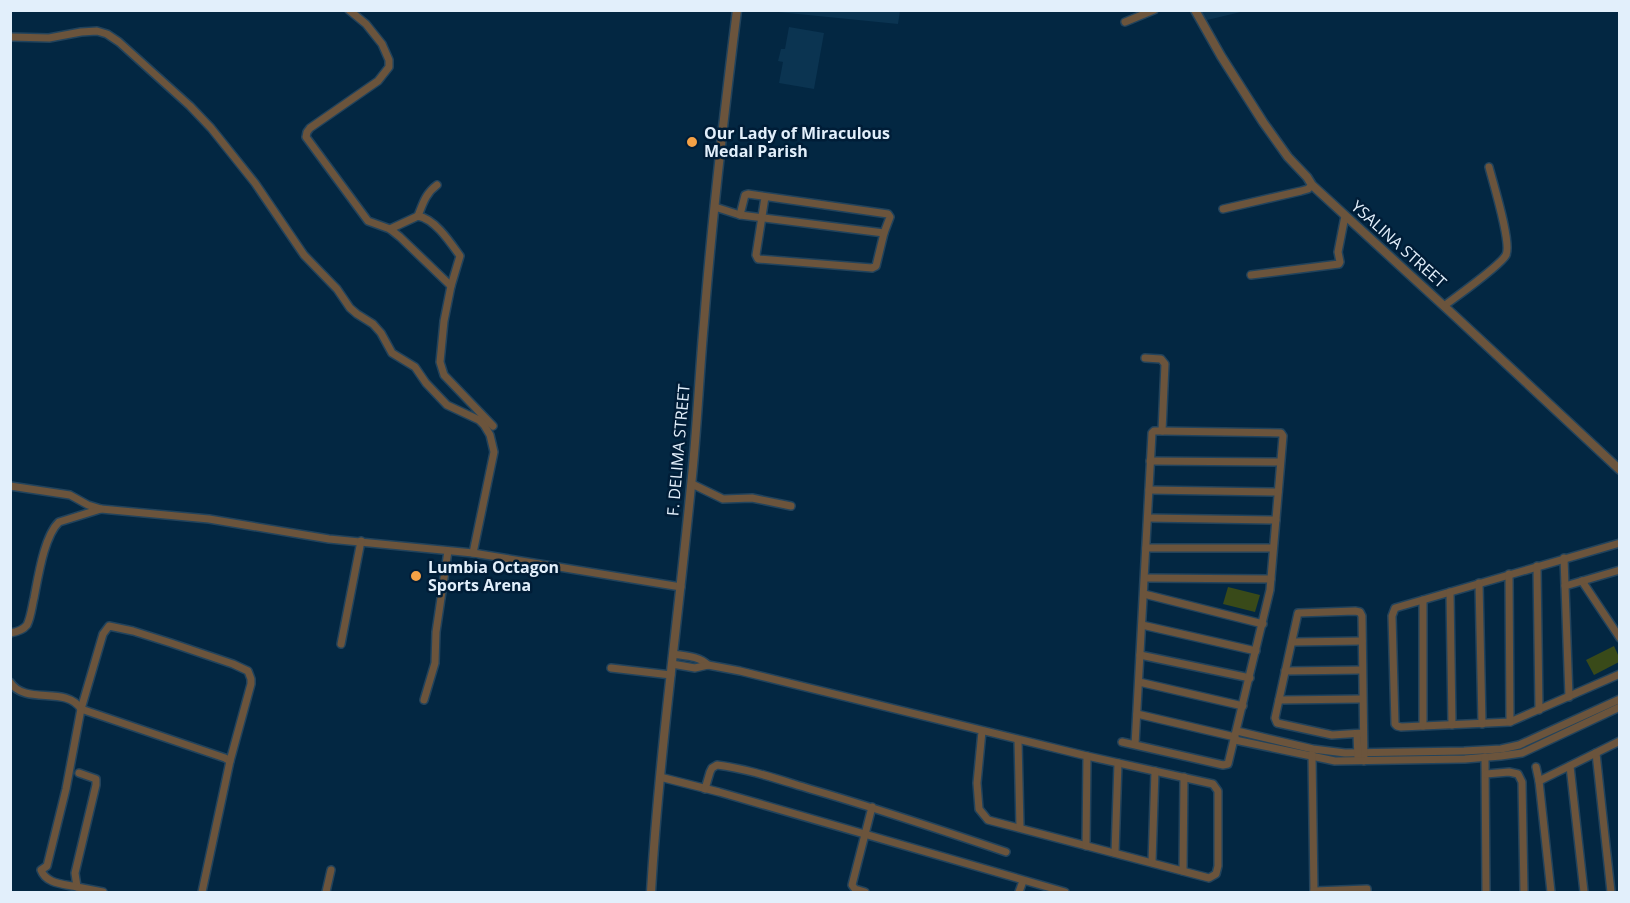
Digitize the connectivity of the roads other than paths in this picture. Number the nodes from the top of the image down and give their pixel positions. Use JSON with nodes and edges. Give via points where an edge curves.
{"nodes":[{"id":1,"x":349,"y":10,"type":"edge"},
{"id":2,"x":737,"y":10,"type":"edge"},
{"id":3,"x":1154,"y":10,"type":"edge"},
{"id":4,"x":1195,"y":10,"type":"edge"},
{"id":5,"x":1125,"y":22,"type":"dead end"},
{"id":6,"x":10,"y":37,"type":"edge"},
{"id":7,"x":1489,"y":167,"type":"dead end"},
{"id":8,"x":437,"y":185,"type":"dead end"},
{"id":9,"x":1312,"y":185,"type":"junction"},
{"id":10,"x":765,"y":197,"type":"junction"},
{"id":11,"x":715,"y":207,"type":"junction"},
{"id":12,"x":1223,"y":209,"type":"dead end"},
{"id":13,"x":740,"y":215,"type":"junction"},
{"id":14,"x":418,"y":216,"type":"junction"},
{"id":15,"x":1345,"y":216,"type":"junction"},
{"id":16,"x":762,"y":218,"type":"junction"},
{"id":17,"x":390,"y":229,"type":"junction"},
{"id":18,"x":884,"y":233,"type":"junction"},
{"id":19,"x":1251,"y":275,"type":"dead end"},
{"id":20,"x":451,"y":286,"type":"junction"},
{"id":21,"x":1444,"y":306,"type":"junction"},
{"id":22,"x":1145,"y":358,"type":"dead end"},
{"id":23,"x":493,"y":426,"type":"dead end"},
{"id":24,"x":1162,"y":431,"type":"junction"},
{"id":25,"x":1150,"y":461,"type":"junction"},
{"id":26,"x":1280,"y":462,"type":"junction"},
{"id":27,"x":1620,"y":470,"type":"edge"},
{"id":28,"x":692,"y":484,"type":"junction"},
{"id":29,"x":10,"y":486,"type":"edge"},
{"id":30,"x":1149,"y":490,"type":"junction"},
{"id":31,"x":1278,"y":492,"type":"junction"},
{"id":32,"x":791,"y":506,"type":"dead end"},
{"id":33,"x":101,"y":509,"type":"junction"},
{"id":34,"x":1148,"y":518,"type":"junction"},
{"id":35,"x":1276,"y":520,"type":"junction"},
{"id":36,"x":361,"y":541,"type":"junction"},
{"id":37,"x":1620,"y":543,"type":"edge"},
{"id":38,"x":1146,"y":548,"type":"junction"},
{"id":39,"x":1273,"y":548,"type":"junction"},
{"id":40,"x":448,"y":551,"type":"junction"},
{"id":41,"x":473,"y":553,"type":"junction"},
{"id":42,"x":1564,"y":558,"type":"junction"},
{"id":43,"x":1537,"y":566,"type":"junction"},
{"id":44,"x":1617,"y":571,"type":"edge"},
{"id":45,"x":1509,"y":574,"type":"junction"},
{"id":46,"x":1145,"y":578,"type":"junction"},
{"id":47,"x":1271,"y":579,"type":"junction"},
{"id":48,"x":1582,"y":581,"type":"junction"},
{"id":49,"x":1620,"y":581,"type":"edge"},
{"id":50,"x":1479,"y":583,"type":"junction"},
{"id":51,"x":1565,"y":586,"type":"junction"},
{"id":52,"x":681,"y":587,"type":"junction"},
{"id":53,"x":1450,"y":592,"type":"junction"},
{"id":54,"x":1144,"y":594,"type":"junction"},
{"id":55,"x":1423,"y":600,"type":"junction"},
{"id":56,"x":1263,"y":624,"type":"junction"},
{"id":57,"x":1142,"y":625,"type":"junction"},
{"id":58,"x":10,"y":633,"type":"edge"},
{"id":59,"x":1620,"y":638,"type":"edge"},
{"id":60,"x":1362,"y":641,"type":"junction"},
{"id":61,"x":1292,"y":642,"type":"junction"},
{"id":62,"x":341,"y":644,"type":"dead end"},
{"id":63,"x":1256,"y":651,"type":"junction"},
{"id":64,"x":673,"y":654,"type":"junction"},
{"id":65,"x":1140,"y":655,"type":"junction"},
{"id":66,"x":672,"y":664,"type":"junction"},
{"id":67,"x":708,"y":665,"type":"junction"},
{"id":68,"x":611,"y":668,"type":"dead end"},
{"id":69,"x":1362,"y":670,"type":"junction"},
{"id":70,"x":1285,"y":671,"type":"junction"},
{"id":71,"x":1620,"y":674,"type":"edge"},
{"id":72,"x":670,"y":675,"type":"junction"},
{"id":73,"x":1250,"y":678,"type":"junction"},
{"id":74,"x":10,"y":682,"type":"edge"},
{"id":75,"x":1139,"y":682,"type":"junction"},
{"id":76,"x":1569,"y":697,"type":"junction"},
{"id":77,"x":1362,"y":699,"type":"junction"},
{"id":78,"x":1620,"y":699,"type":"edge"},
{"id":79,"x":424,"y":700,"type":"dead end"},
{"id":80,"x":1279,"y":700,"type":"junction"},
{"id":81,"x":1243,"y":706,"type":"junction"},
{"id":82,"x":1620,"y":707,"type":"edge"},
{"id":83,"x":81,"y":709,"type":"junction"},
{"id":84,"x":1539,"y":710,"type":"junction"},
{"id":85,"x":1137,"y":714,"type":"junction"},
{"id":86,"x":1580,"y":721,"type":"junction"},
{"id":87,"x":1510,"y":722,"type":"junction"},
{"id":88,"x":1482,"y":724,"type":"junction"},
{"id":89,"x":1452,"y":725,"type":"junction"},
{"id":90,"x":1424,"y":726,"type":"junction"},
{"id":91,"x":982,"y":731,"type":"junction"},
{"id":92,"x":1360,"y":733,"type":"junction"},
{"id":93,"x":1251,"y":735,"type":"junction"},
{"id":94,"x":1236,"y":736,"type":"junction"},
{"id":95,"x":1018,"y":740,"type":"junction"},
{"id":96,"x":1620,"y":741,"type":"edge"},
{"id":97,"x":1122,"y":742,"type":"dead end"},
{"id":98,"x":1249,"y":744,"type":"junction"},
{"id":99,"x":1135,"y":745,"type":"junction"},
{"id":100,"x":1312,"y":753,"type":"junction"},
{"id":101,"x":1596,"y":753,"type":"junction"},
{"id":102,"x":1488,"y":755,"type":"junction"},
{"id":103,"x":1087,"y":756,"type":"junction"},
{"id":104,"x":1361,"y":757,"type":"junction"},
{"id":105,"x":230,"y":761,"type":"junction"},
{"id":106,"x":1118,"y":763,"type":"junction"},
{"id":107,"x":1570,"y":766,"type":"junction"},
{"id":108,"x":1536,"y":767,"type":"dead end"},
{"id":109,"x":1155,"y":771,"type":"junction"},
{"id":110,"x":79,"y":773,"type":"dead end"},
{"id":111,"x":1486,"y":774,"type":"junction"},
{"id":112,"x":660,"y":777,"type":"junction"},
{"id":113,"x":1184,"y":777,"type":"junction"},
{"id":114,"x":1539,"y":781,"type":"junction"},
{"id":115,"x":705,"y":789,"type":"junction"},
{"id":116,"x":872,"y":807,"type":"junction"},
{"id":117,"x":1020,"y":827,"type":"junction"},
{"id":118,"x":864,"y":834,"type":"junction"},
{"id":119,"x":1086,"y":846,"type":"junction"},
{"id":120,"x":1006,"y":852,"type":"dead end"},
{"id":121,"x":1115,"y":853,"type":"junction"},
{"id":122,"x":1152,"y":862,"type":"junction"},
{"id":123,"x":331,"y":870,"type":"dead end"},
{"id":124,"x":1183,"y":871,"type":"junction"},
{"id":125,"x":1023,"y":881,"type":"junction"},
{"id":126,"x":77,"y":887,"type":"junction"},
{"id":127,"x":104,"y":892,"type":"edge"},
{"id":128,"x":202,"y":892,"type":"edge"},
{"id":129,"x":326,"y":892,"type":"edge"},
{"id":130,"x":651,"y":892,"type":"edge"},
{"id":131,"x":865,"y":892,"type":"edge"},
{"id":132,"x":1019,"y":892,"type":"edge"},
{"id":133,"x":1065,"y":892,"type":"edge"},
{"id":134,"x":1314,"y":892,"type":"edge"},
{"id":135,"x":1368,"y":892,"type":"edge"},
{"id":136,"x":1486,"y":892,"type":"edge"},
{"id":137,"x":1524,"y":892,"type":"edge"},
{"id":138,"x":1551,"y":892,"type":"edge"},
{"id":139,"x":1584,"y":892,"type":"edge"},
{"id":140,"x":1611,"y":892,"type":"edge"}],
"edges":[{"from":1,"to":17,"type":"street","via":[[382,44],[388,67],[378,81],[310,128],[306,137],[368,221]]},
{"from":2,"to":11,"type":"street","name":"F. DELIMA STREET"},
{"from":3,"to":5,"type":"street"},
{"from":4,"to":9,"type":"street","name":"YSALINA STREET","via":[[1246,97]]},
{"from":6,"to":41,"type":"street","via":[[49,38],[97,31],[120,42],[212,128],[304,255],[350,308],[373,324],[392,353],[415,368],[447,405],[479,420],[490,435],[494,452]]},
{"from":7,"to":21,"type":"street","via":[[1508,240],[1507,253]]},
{"from":8,"to":14,"type":"street","via":[[429,191]]},
{"from":9,"to":12,"type":"street"},
{"from":9,"to":15,"type":"street","name":"YSALINA STREET"},
{"from":10,"to":13,"type":"street","via":[[745,195]]},
{"from":10,"to":16,"type":"street"},
{"from":10,"to":18,"type":"street","via":[[888,214]]},
{"from":11,"to":13,"type":"street"},
{"from":11,"to":28,"type":"street","name":"F. DELIMA STREET"},
{"from":13,"to":16,"type":"street"},
{"from":14,"to":17,"type":"street"},
{"from":14,"to":20,"type":"street","via":[[434,224],[460,256]]},
{"from":15,"to":19,"type":"street","via":[[1339,264]]},
{"from":15,"to":21,"type":"street","name":"YSALINA STREET"},
{"from":16,"to":18,"type":"street"},
{"from":16,"to":18,"type":"street","via":[[756,255],[759,260],[874,267]]},
{"from":17,"to":20,"type":"street"},
{"from":20,"to":23,"type":"street","via":[[440,362],[444,375]]},
{"from":21,"to":27,"type":"street","name":"YSALINA STREET"},
{"from":22,"to":24,"type":"street","via":[[1161,359],[1165,364]]},
{"from":24,"to":25,"type":"street","via":[[1152,433]]},
{"from":24,"to":26,"type":"street","via":[[1281,433]]},
{"from":25,"to":26,"type":"street"},
{"from":25,"to":30,"type":"street"},
{"from":26,"to":31,"type":"street"},
{"from":28,"to":32,"type":"street","via":[[723,499],[752,498]]},
{"from":28,"to":52,"type":"street","name":"F. DELIMA STREET"},
{"from":29,"to":33,"type":"street","via":[[70,495]]},
{"from":30,"to":31,"type":"street"},
{"from":30,"to":34,"type":"street"},
{"from":31,"to":35,"type":"street"},
{"from":33,"to":36,"type":"street","via":[[209,519]]},
{"from":33,"to":58,"type":"street","via":[[55,526],[26,626]]},
{"from":34,"to":35,"type":"street"},
{"from":34,"to":38,"type":"street"},
{"from":35,"to":39,"type":"street"},
{"from":36,"to":40,"type":"street"},
{"from":36,"to":62,"type":"street"},
{"from":37,"to":42,"type":"street"},
{"from":38,"to":39,"type":"street"},
{"from":38,"to":46,"type":"street"},
{"from":39,"to":47,"type":"street"},
{"from":40,"to":41,"type":"street"},
{"from":40,"to":79,"type":"street","via":[[435,663]]},
{"from":41,"to":52,"type":"street"},
{"from":42,"to":43,"type":"street"},
{"from":42,"to":51,"type":"street"},
{"from":43,"to":45,"type":"street"},
{"from":43,"to":84,"type":"street"},
{"from":44,"to":48,"type":"street"},
{"from":44,"to":49,"type":"street"},
{"from":45,"to":50,"type":"street"},
{"from":45,"to":87,"type":"street"},
{"from":46,"to":47,"type":"street"},
{"from":46,"to":54,"type":"street"},
{"from":47,"to":56,"type":"street"},
{"from":48,"to":51,"type":"street"},
{"from":48,"to":59,"type":"street"},
{"from":50,"to":53,"type":"street"},
{"from":50,"to":88,"type":"street"},
{"from":51,"to":76,"type":"street"},
{"from":52,"to":64,"type":"street","name":"F. DELIMA STREET"},
{"from":53,"to":55,"type":"street"},
{"from":53,"to":89,"type":"street"},
{"from":54,"to":56,"type":"street"},
{"from":54,"to":57,"type":"street"},
{"from":55,"to":90,"type":"street"},
{"from":55,"to":90,"type":"street","via":[[1397,606],[1392,616],[1395,724]]},
{"from":56,"to":63,"type":"street"},
{"from":57,"to":63,"type":"street"},
{"from":57,"to":65,"type":"street"},
{"from":60,"to":61,"type":"street"},
{"from":60,"to":61,"type":"street","via":[[1362,616],[1355,611],[1298,613]]},
{"from":60,"to":69,"type":"street"},
{"from":61,"to":70,"type":"street"},
{"from":63,"to":73,"type":"street"},
{"from":64,"to":66,"type":"street","name":"F. DELIMA STREET"},
{"from":64,"to":67,"type":"street","via":[[697,658]]},
{"from":65,"to":73,"type":"street"},
{"from":65,"to":75,"type":"street"},
{"from":66,"to":67,"type":"street","via":[[695,668]]},
{"from":66,"to":72,"type":"street","name":"F. DELIMA STREET"},
{"from":67,"to":91,"type":"street"},
{"from":68,"to":72,"type":"street"},
{"from":69,"to":70,"type":"street"},
{"from":69,"to":77,"type":"street"},
{"from":70,"to":80,"type":"street"},
{"from":71,"to":76,"type":"street"},
{"from":72,"to":112,"type":"street","name":"F. DELIMA STREET"},
{"from":73,"to":81,"type":"street"},
{"from":74,"to":83,"type":"street","via":[[19,691],[69,699]]},
{"from":75,"to":81,"type":"street"},
{"from":75,"to":85,"type":"street"},
{"from":76,"to":84,"type":"street"},
{"from":77,"to":80,"type":"street"},
{"from":77,"to":92,"type":"street"},
{"from":78,"to":86,"type":"street"},
{"from":80,"to":92,"type":"street","via":[[1277,723],[1332,735]]},
{"from":81,"to":94,"type":"street"},
{"from":82,"to":86,"type":"street"},
{"from":83,"to":105,"type":"street"},
{"from":83,"to":105,"type":"street","via":[[103,634],[109,626],[233,664],[248,672],[251,684]]},
{"from":83,"to":126,"type":"street","via":[[66,789],[46,866],[41,870],[49,880]]},
{"from":84,"to":87,"type":"street"},
{"from":85,"to":94,"type":"street"},
{"from":85,"to":99,"type":"street"},
{"from":86,"to":102,"type":"street","via":[[1520,749]]},
{"from":87,"to":88,"type":"street"},
{"from":88,"to":89,"type":"street"},
{"from":89,"to":90,"type":"street"},
{"from":91,"to":95,"type":"street"},
{"from":91,"to":117,"type":"street","via":[[979,808],[988,820]]},
{"from":92,"to":104,"type":"street"},
{"from":93,"to":94,"type":"street"},
{"from":93,"to":98,"type":"street"},
{"from":93,"to":100,"type":"street"},
{"from":94,"to":98,"type":"street"},
{"from":94,"to":99,"type":"street","via":[[1226,765]]},
{"from":95,"to":103,"type":"street"},
{"from":95,"to":117,"type":"street"},
{"from":96,"to":101,"type":"street"},
{"from":97,"to":99,"type":"street"},
{"from":98,"to":100,"type":"street"},
{"from":100,"to":104,"type":"street"},
{"from":100,"to":134,"type":"street"},
{"from":101,"to":107,"type":"street"},
{"from":101,"to":140,"type":"street"},
{"from":102,"to":104,"type":"street"},
{"from":102,"to":111,"type":"street"},
{"from":103,"to":106,"type":"street"},
{"from":103,"to":119,"type":"street"},
{"from":105,"to":128,"type":"street"},
{"from":106,"to":109,"type":"street"},
{"from":106,"to":121,"type":"street"},
{"from":107,"to":114,"type":"street"},
{"from":107,"to":139,"type":"street"},
{"from":108,"to":114,"type":"street"},
{"from":109,"to":113,"type":"street"},
{"from":109,"to":122,"type":"street"},
{"from":110,"to":126,"type":"street","via":[[96,779],[96,785],[75,873]]},
{"from":111,"to":136,"type":"street"},
{"from":111,"to":137,"type":"street","via":[[1518,774],[1522,782]]},
{"from":112,"to":115,"type":"street"},
{"from":112,"to":130,"type":"street","name":"F. DELIMA STREET"},
{"from":113,"to":124,"type":"street"},
{"from":113,"to":124,"type":"street","via":[[1213,784],[1218,791],[1218,866],[1216,874],[1209,878]]},
{"from":114,"to":138,"type":"street"},
{"from":115,"to":116,"type":"street","via":[[710,772],[717,765]]},
{"from":115,"to":118,"type":"street"},
{"from":116,"to":118,"type":"street"},
{"from":116,"to":120,"type":"street"},
{"from":117,"to":119,"type":"street"},
{"from":118,"to":125,"type":"street"},
{"from":118,"to":131,"type":"street","via":[[852,885]]},
{"from":119,"to":121,"type":"street"},
{"from":121,"to":122,"type":"street"},
{"from":122,"to":124,"type":"street"},
{"from":123,"to":129,"type":"street"},
{"from":125,"to":132,"type":"street"},
{"from":125,"to":133,"type":"street"},
{"from":126,"to":127,"type":"street"},
{"from":134,"to":135,"type":"street"}]}
